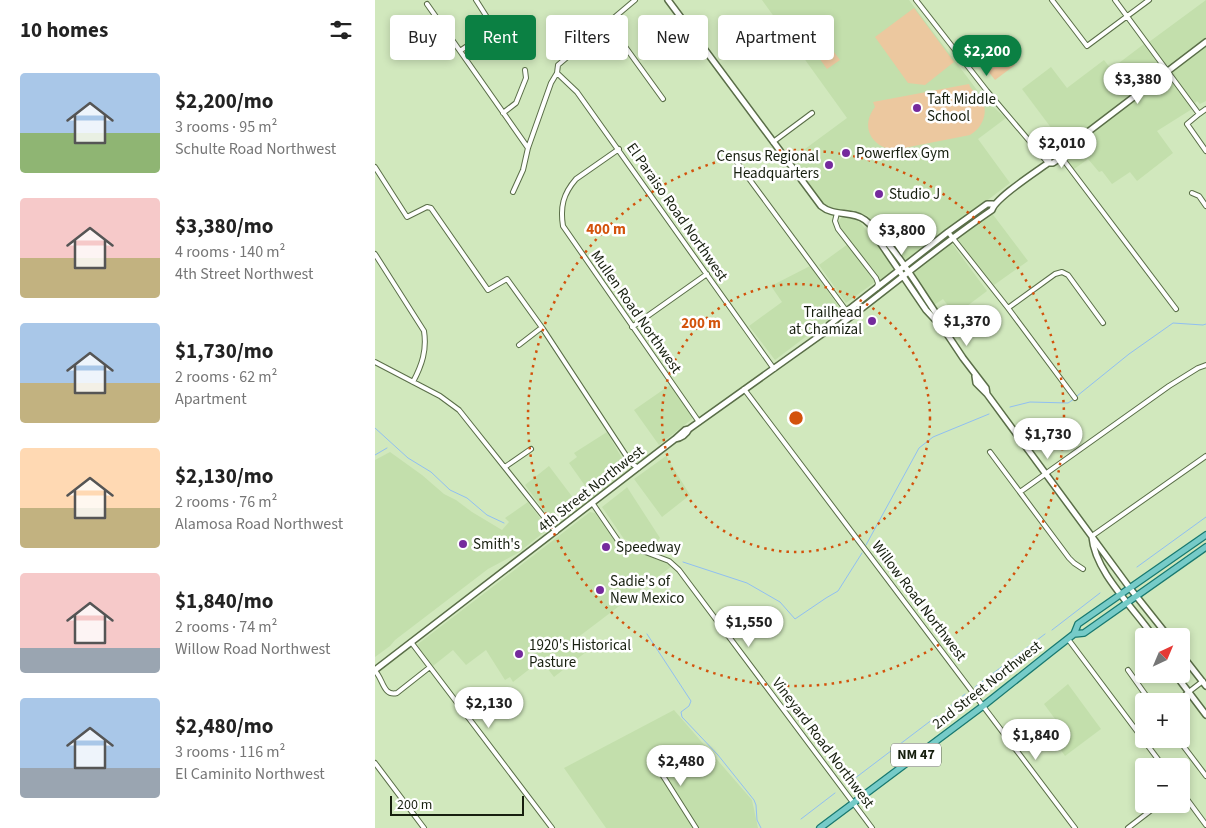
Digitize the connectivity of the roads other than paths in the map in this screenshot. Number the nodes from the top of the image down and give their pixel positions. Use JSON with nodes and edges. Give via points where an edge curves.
{"nodes":[{"id":1,"x":477,"y":0,"type":"edge"},
{"id":2,"x":635,"y":0,"type":"edge"},
{"id":3,"x":668,"y":0,"type":"edge"},
{"id":4,"x":916,"y":0,"type":"edge"},
{"id":5,"x":1051,"y":0,"type":"edge"},
{"id":6,"x":1115,"y":0,"type":"edge"},
{"id":7,"x":1149,"y":0,"type":"edge"},
{"id":8,"x":427,"y":4,"type":"dead end"},
{"id":9,"x":617,"y":15,"type":"edge"},
{"id":10,"x":1127,"y":17,"type":"junction"},
{"id":11,"x":1206,"y":42,"type":"edge"},
{"id":12,"x":460,"y":51,"type":"junction"},
{"id":13,"x":628,"y":51,"type":"edge"},
{"id":14,"x":564,"y":60,"type":"edge"},
{"id":15,"x":525,"y":70,"type":"dead end"},
{"id":16,"x":1168,"y":70,"type":"junction"},
{"id":17,"x":557,"y":73,"type":"junction"},
{"id":18,"x":663,"y":99,"type":"dead end"},
{"id":19,"x":1206,"y":109,"type":"edge"},
{"id":20,"x":812,"y":113,"type":"dead end"},
{"id":21,"x":503,"y":114,"type":"junction"},
{"id":22,"x":1199,"y":114,"type":"junction"},
{"id":23,"x":773,"y":142,"type":"junction"},
{"id":24,"x":529,"y":148,"type":"junction"},
{"id":25,"x":619,"y":149,"type":"junction"},
{"id":26,"x":1206,"y":151,"type":"edge"},
{"id":27,"x":1059,"y":154,"type":"junction"},
{"id":28,"x":736,"y":161,"type":"dead end"},
{"id":29,"x":1048,"y":163,"type":"junction"},
{"id":30,"x":375,"y":167,"type":"edge"},
{"id":31,"x":513,"y":192,"type":"dead end"},
{"id":32,"x":1192,"y":194,"type":"dead end"},
{"id":33,"x":993,"y":204,"type":"junction"},
{"id":34,"x":1206,"y":206,"type":"edge"},
{"id":35,"x":837,"y":213,"type":"junction"},
{"id":36,"x":948,"y":232,"type":"junction"},
{"id":37,"x":952,"y":238,"type":"junction"},
{"id":38,"x":375,"y":254,"type":"edge"},
{"id":39,"x":904,"y":272,"type":"junction"},
{"id":40,"x":707,"y":274,"type":"junction"},
{"id":41,"x":877,"y":288,"type":"junction"},
{"id":42,"x":1008,"y":308,"type":"junction"},
{"id":43,"x":1177,"y":309,"type":"dead end"},
{"id":44,"x":847,"y":311,"type":"junction"},
{"id":45,"x":851,"y":317,"type":"junction"},
{"id":46,"x":1103,"y":323,"type":"dead end"},
{"id":47,"x":632,"y":327,"type":"junction"},
{"id":48,"x":541,"y":328,"type":"junction"},
{"id":49,"x":825,"y":332,"type":"junction"},
{"id":50,"x":519,"y":345,"type":"dead end"},
{"id":51,"x":375,"y":362,"type":"edge"},
{"id":52,"x":1206,"y":365,"type":"edge"},
{"id":53,"x":774,"y":369,"type":"junction"},
{"id":54,"x":413,"y":382,"type":"junction"},
{"id":55,"x":744,"y":389,"type":"junction"},
{"id":56,"x":1075,"y":398,"type":"dead end"},
{"id":57,"x":699,"y":422,"type":"junction"},
{"id":58,"x":531,"y":449,"type":"dead end"},
{"id":59,"x":990,"y":452,"type":"dead end"},
{"id":60,"x":1206,"y":456,"type":"edge"},
{"id":61,"x":505,"y":467,"type":"junction"},
{"id":62,"x":638,"y":468,"type":"junction"},
{"id":63,"x":1046,"y":473,"type":"junction"},
{"id":64,"x":1019,"y":492,"type":"junction"},
{"id":65,"x":593,"y":504,"type":"junction"},
{"id":66,"x":556,"y":532,"type":"junction"},
{"id":67,"x":1206,"y":534,"type":"edge"},
{"id":68,"x":1092,"y":536,"type":"junction"},
{"id":69,"x":1206,"y":547,"type":"edge"},
{"id":70,"x":1083,"y":569,"type":"dead end"},
{"id":71,"x":1129,"y":587,"type":"junction"},
{"id":72,"x":1121,"y":593,"type":"junction"},
{"id":73,"x":1136,"y":595,"type":"junction"},
{"id":74,"x":1127,"y":601,"type":"junction"},
{"id":75,"x":1147,"y":628,"type":"edge"},
{"id":76,"x":1161,"y":628,"type":"edge"},
{"id":77,"x":1074,"y":634,"type":"junction"},
{"id":78,"x":1068,"y":639,"type":"junction"},
{"id":79,"x":411,"y":642,"type":"junction"},
{"id":80,"x":1190,"y":666,"type":"edge"},
{"id":81,"x":430,"y":667,"type":"junction"},
{"id":82,"x":375,"y":670,"type":"edge"},
{"id":83,"x":1128,"y":670,"type":"dead end"},
{"id":84,"x":1182,"y":683,"type":"edge"},
{"id":85,"x":1204,"y":684,"type":"edge"},
{"id":86,"x":1145,"y":693,"type":"edge"},
{"id":87,"x":1189,"y":693,"type":"joint"},
{"id":88,"x":1190,"y":694,"type":"edge"},
{"id":89,"x":983,"y":706,"type":"junction"},
{"id":90,"x":1206,"y":715,"type":"edge"},
{"id":91,"x":1185,"y":748,"type":"edge"},
{"id":92,"x":651,"y":757,"type":"dead end"},
{"id":93,"x":1157,"y":758,"type":"edge"},
{"id":94,"x":375,"y":763,"type":"edge"},
{"id":95,"x":1206,"y":776,"type":"edge"},
{"id":96,"x":853,"y":802,"type":"junction"},
{"id":97,"x":1190,"y":803,"type":"edge"},
{"id":98,"x":1148,"y":813,"type":"edge"},
{"id":99,"x":1206,"y":824,"type":"edge"},
{"id":100,"x":424,"y":828,"type":"edge"},
{"id":101,"x":552,"y":828,"type":"edge"},
{"id":102,"x":696,"y":828,"type":"edge"},
{"id":103,"x":820,"y":828,"type":"edge"},
{"id":104,"x":872,"y":828,"type":"edge"},
{"id":105,"x":1075,"y":828,"type":"edge"},
{"id":106,"x":1128,"y":828,"type":"edge"}],
"edges":[{"from":1,"to":12,"type":"street","via":[[491,26]]},
{"from":2,"to":9,"type":"street"},
{"from":3,"to":23,"type":"main road"},
{"from":4,"to":29,"type":"street","via":[[987,92]]},
{"from":5,"to":10,"type":"street","via":[[1087,46]]},
{"from":6,"to":10,"type":"street"},
{"from":7,"to":10,"type":"street"},
{"from":8,"to":12,"type":"street"},
{"from":10,"to":16,"type":"street"},
{"from":11,"to":16,"type":"main road"},
{"from":12,"to":21,"type":"street"},
{"from":13,"to":18,"type":"street"},
{"from":14,"to":17,"type":"street","via":[[558,65]]},
{"from":15,"to":21,"type":"street","via":[[526,78],[516,103]]},
{"from":16,"to":22,"type":"street"},
{"from":16,"to":27,"type":"main road"},
{"from":17,"to":24,"type":"street"},
{"from":17,"to":25,"type":"street","name":"El Paraiso Road Northwest","via":[[577,92]]},
{"from":19,"to":22,"type":"street"},
{"from":20,"to":23,"type":"street"},
{"from":21,"to":24,"type":"street"},
{"from":22,"to":26,"type":"street","via":[[1187,124]]},
{"from":23,"to":35,"type":"main road","via":[[821,206]]},
{"from":24,"to":31,"type":"street"},
{"from":25,"to":40,"type":"street","name":"El Paraiso Road Northwest"},
{"from":25,"to":47,"type":"street","name":"Mullen Road Northwest","via":[[576,179],[563,199],[561,217],[568,236]]},
{"from":27,"to":29,"type":"main road","via":[[1049,158]]},
{"from":27,"to":43,"type":"street"},
{"from":28,"to":44,"type":"street"},
{"from":29,"to":33,"type":"main road"},
{"from":30,"to":48,"type":"street","via":[[407,217],[431,208],[488,290],[507,279]]},
{"from":32,"to":34,"type":"street","via":[[1199,196]]},
{"from":33,"to":36,"type":"main road","via":[[987,204]]},
{"from":33,"to":37,"type":"main road","via":[[992,210]]},
{"from":35,"to":39,"type":"main road","via":[[860,217],[879,233]]},
{"from":35,"to":41,"type":"street","via":[[838,229],[873,275]]},
{"from":36,"to":37,"type":"street"},
{"from":36,"to":39,"type":"main road"},
{"from":37,"to":39,"type":"main road"},
{"from":37,"to":42,"type":"street"},
{"from":38,"to":54,"type":"street","via":[[425,331],[424,356]]},
{"from":39,"to":41,"type":"main road"},
{"from":39,"to":45,"type":"main road"},
{"from":39,"to":63,"type":"main road","via":[[975,376],[976,383]]},
{"from":40,"to":47,"type":"street"},
{"from":40,"to":53,"type":"street","name":"El Paraiso Road Northwest"},
{"from":41,"to":44,"type":"main road"},
{"from":42,"to":46,"type":"street","via":[[1062,272],[1068,275]]},
{"from":42,"to":56,"type":"street"},
{"from":44,"to":45,"type":"street"},
{"from":44,"to":49,"type":"main road"},
{"from":45,"to":49,"type":"main road","via":[[832,331]]},
{"from":47,"to":57,"type":"street","name":"Mullen Road Northwest"},
{"from":48,"to":50,"type":"street"},
{"from":48,"to":62,"type":"street","via":[[631,463]]},
{"from":49,"to":53,"type":"main road"},
{"from":51,"to":54,"type":"street"},
{"from":52,"to":63,"type":"street","via":[[1169,386]]},
{"from":53,"to":55,"type":"main road"},
{"from":54,"to":61,"type":"street","via":[[459,410]]},
{"from":55,"to":57,"type":"main road"},
{"from":55,"to":89,"type":"street","name":"Willow Road Northwest"},
{"from":57,"to":62,"type":"main road","name":"4th Street Northwest"},
{"from":58,"to":61,"type":"street"},
{"from":59,"to":64,"type":"street"},
{"from":60,"to":68,"type":"street"},
{"from":61,"to":66,"type":"street"},
{"from":62,"to":65,"type":"main road","name":"4th Street Northwest"},
{"from":63,"to":64,"type":"street"},
{"from":63,"to":68,"type":"main road"},
{"from":64,"to":70,"type":"street","via":[[1069,558]]},
{"from":65,"to":66,"type":"main road","name":"4th Street Northwest"},
{"from":65,"to":96,"type":"street","name":"Vineyard Road Northwest","via":[[619,542],[669,561],[679,570]]},
{"from":66,"to":79,"type":"main road","name":"4th Street Northwest"},
{"from":67,"to":71,"type":"main road","name":"2nd Street Northwest","number":"NM 47"},
{"from":68,"to":71,"type":"main road"},
{"from":68,"to":72,"type":"main road","via":[[1093,549],[1101,565]]},
{"from":69,"to":73,"type":"main road","name":"2nd Street Northwest","number":"NM 47"},
{"from":71,"to":72,"type":"main road","name":"2nd Street Northwest","number":"NM 47"},
{"from":71,"to":73,"type":"main road"},
{"from":72,"to":74,"type":"main road"},
{"from":72,"to":77,"type":"main road","name":"2nd Street Northwest","number":"NM 47","via":[[1078,624]]},
{"from":73,"to":74,"type":"main road","name":"2nd Street Northwest","number":"NM 47"},
{"from":73,"to":76,"type":"main road"},
{"from":74,"to":75,"type":"main road"},
{"from":74,"to":77,"type":"main road","name":"2nd Street Northwest","number":"NM 47","via":[[1084,633]]},
{"from":77,"to":78,"type":"main road","name":"2nd Street Northwest","number":"NM 47"},
{"from":78,"to":89,"type":"main road","name":"2nd Street Northwest","number":"NM 47"},
{"from":78,"to":93,"type":"street"},
{"from":79,"to":81,"type":"street"},
{"from":79,"to":82,"type":"main road","name":"4th Street Northwest"},
{"from":80,"to":85,"type":"main road"},
{"from":81,"to":82,"type":"street","via":[[393,694],[388,692]]},
{"from":81,"to":101,"type":"street"},
{"from":83,"to":86,"type":"street"},
{"from":84,"to":87,"type":"main road"},
{"from":85,"to":87,"type":"street"},
{"from":88,"to":90,"type":"main road"},
{"from":89,"to":96,"type":"main road","name":"2nd Street Northwest","number":"NM 47"},
{"from":89,"to":105,"type":"street","name":"Willow Road Northwest"},
{"from":91,"to":95,"type":"street"},
{"from":92,"to":102,"type":"street"},
{"from":94,"to":100,"type":"street"},
{"from":96,"to":103,"type":"main road","name":"2nd Street Northwest","number":"NM 47"},
{"from":96,"to":104,"type":"street","name":"Vineyard Road Northwest"},
{"from":97,"to":99,"type":"street"},
{"from":98,"to":106,"type":"street"}]}
